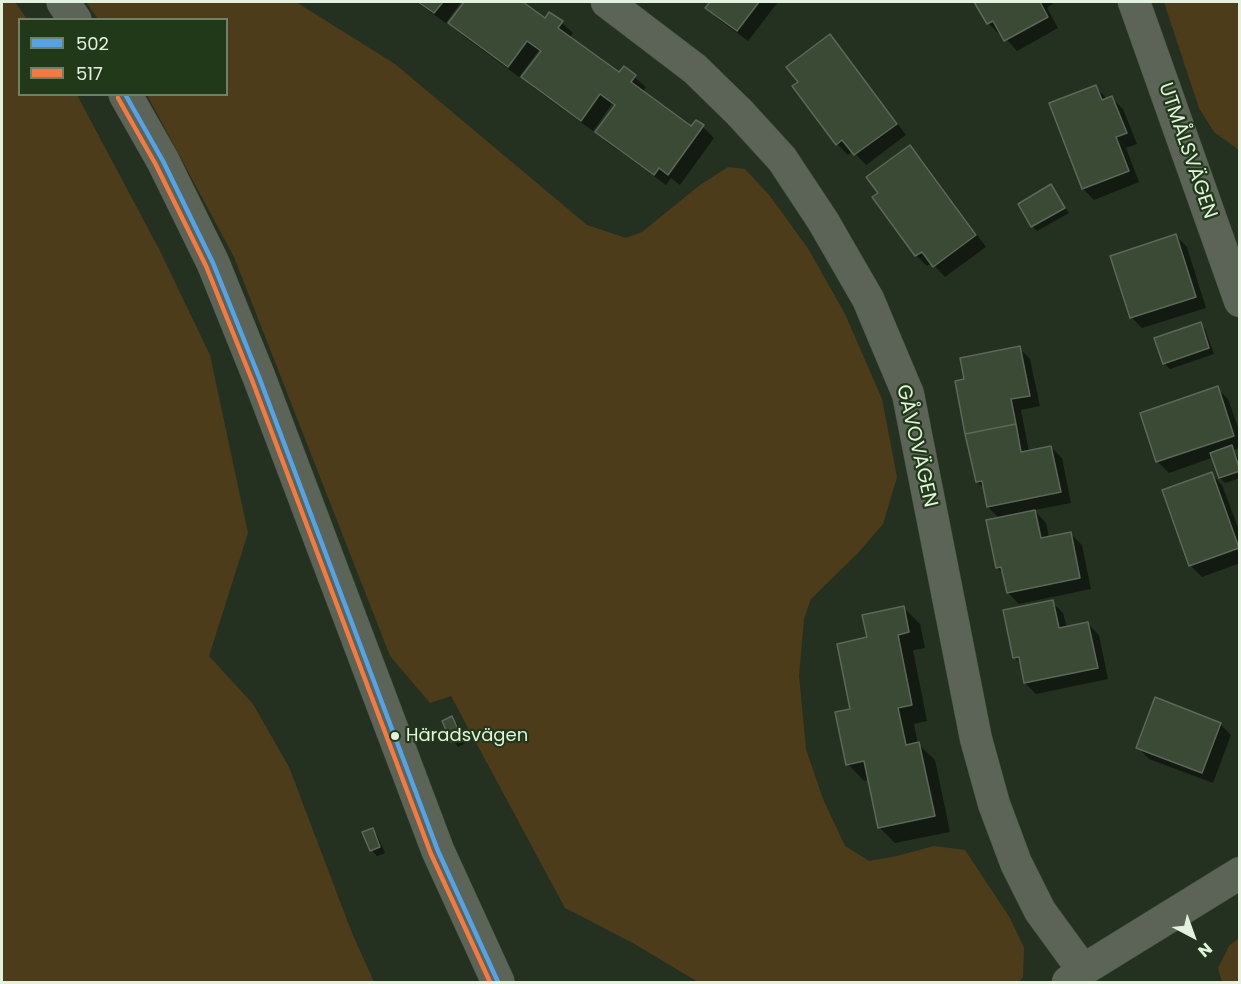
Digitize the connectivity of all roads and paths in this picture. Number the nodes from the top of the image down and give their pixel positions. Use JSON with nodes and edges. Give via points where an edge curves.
{"nodes":[{"id":1,"x":63,"y":2,"type":"edge"},
{"id":2,"x":607,"y":2,"type":"edge"},
{"id":3,"x":1134,"y":2,"type":"edge"},
{"id":4,"x":74,"y":18,"type":"edge"},
{"id":5,"x":126,"y":96,"type":"edge"},
{"id":6,"x":1239,"y":301,"type":"edge"},
{"id":7,"x":1239,"y":873,"type":"edge"},
{"id":8,"x":1075,"y":976,"type":"edge"},
{"id":9,"x":498,"y":982,"type":"edge"}],
"edges":[{"from":1,"to":4,"type":"street"},
{"from":2,"to":8,"type":"street","name":"GÅVOVÄGEN","via":[[695,69],[782,159],[868,299],[908,394],[974,728],[994,804],[1016,863]]},
{"from":3,"to":6,"type":"street","name":"UTMÅLSVÄGEN"},
{"from":5,"to":9,"type":"street","via":[[213,264],[264,388],[438,851]]},
{"from":7,"to":8,"type":"street"}]}
